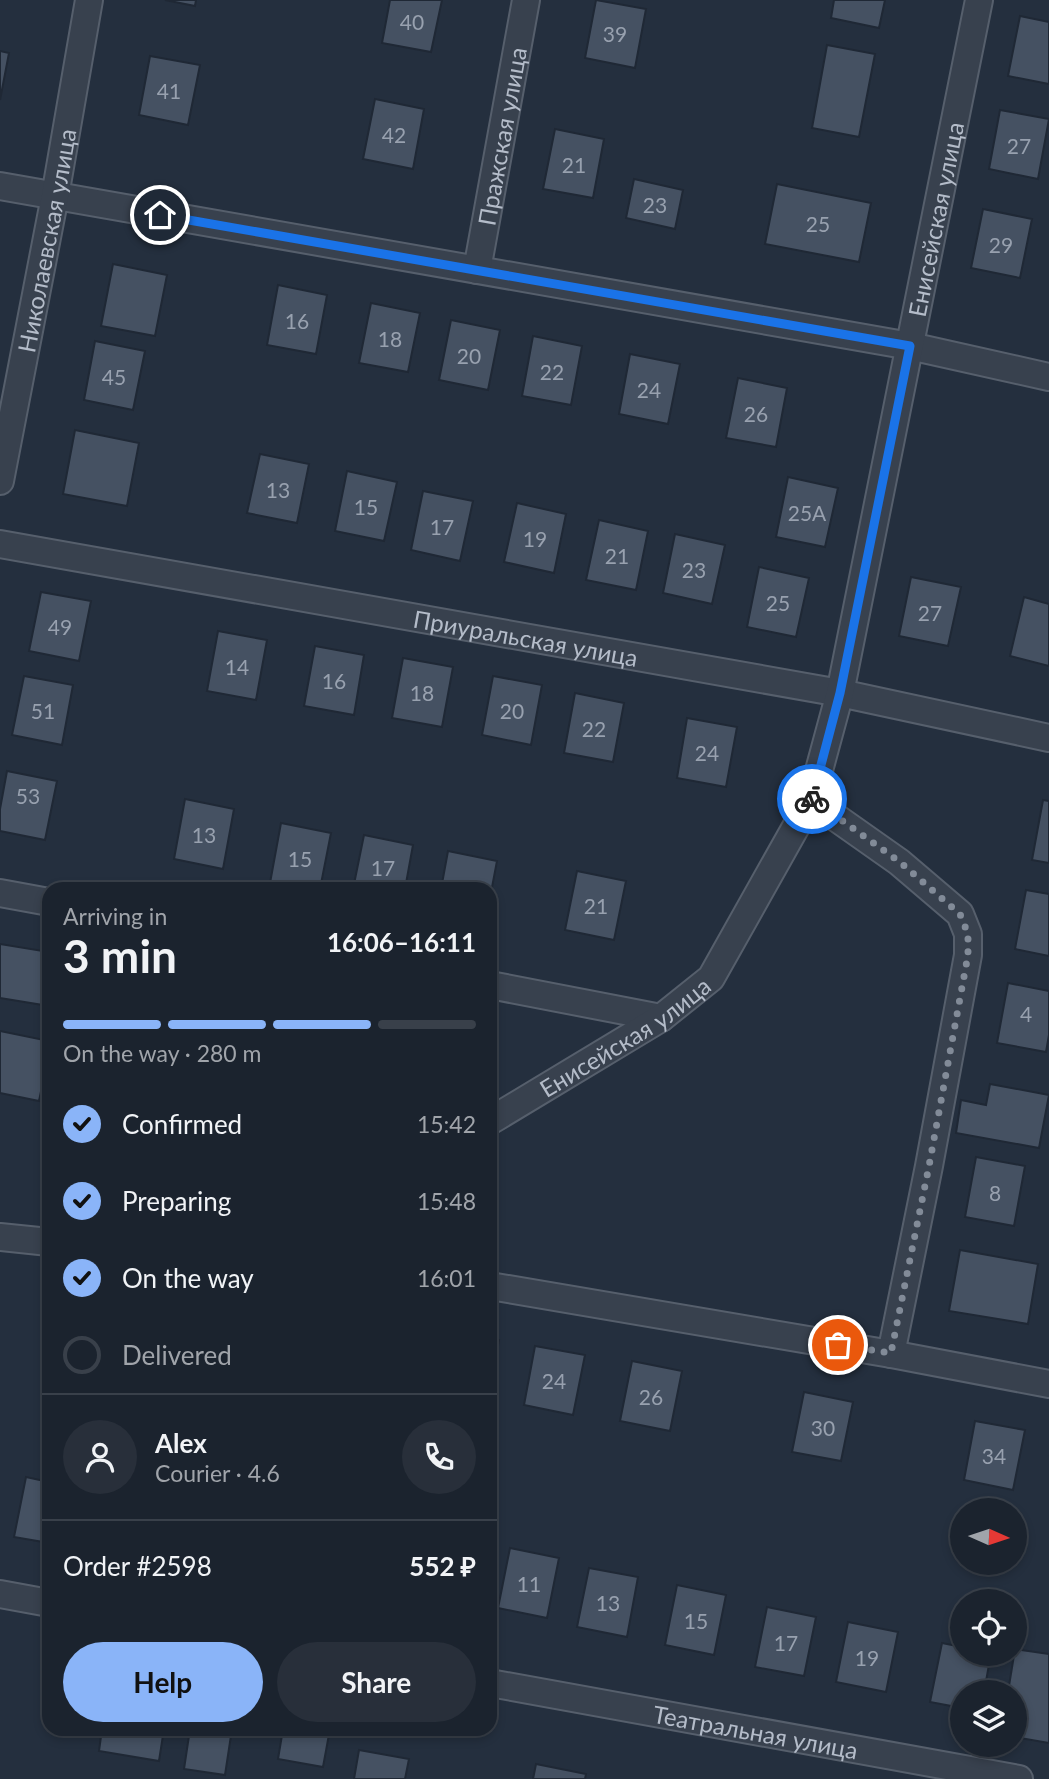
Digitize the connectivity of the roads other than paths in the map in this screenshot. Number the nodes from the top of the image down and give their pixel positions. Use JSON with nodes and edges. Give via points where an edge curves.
{"nodes":[{"id":1,"x":89,"y":0,"type":"edge"},
{"id":2,"x":526,"y":0,"type":"edge"},
{"id":3,"x":979,"y":0,"type":"edge"},
{"id":4,"x":0,"y":186,"type":"edge"},
{"id":5,"x":55,"y":196,"type":"junction"},
{"id":6,"x":477,"y":270,"type":"junction"},
{"id":7,"x":910,"y":346,"type":"junction"},
{"id":8,"x":1049,"y":377,"type":"edge"},
{"id":9,"x":0,"y":481,"type":"edge"},
{"id":10,"x":0,"y":544,"type":"edge"},
{"id":11,"x":840,"y":693,"type":"junction"},
{"id":12,"x":1049,"y":738,"type":"edge"},
{"id":13,"x":811,"y":800,"type":"junction"},
{"id":14,"x":0,"y":893,"type":"edge"},
{"id":15,"x":42,"y":901,"type":"edge"},
{"id":16,"x":497,"y":986,"type":"edge"},
{"id":17,"x":661,"y":1018,"type":"junction"},
{"id":18,"x":497,"y":1117,"type":"edge"},
{"id":19,"x":0,"y":1237,"type":"edge"},
{"id":20,"x":42,"y":1241,"type":"edge"},
{"id":21,"x":497,"y":1287,"type":"edge"},
{"id":22,"x":891,"y":1353,"type":"junction"},
{"id":23,"x":1049,"y":1384,"type":"edge"},
{"id":24,"x":0,"y":1594,"type":"edge"},
{"id":25,"x":42,"y":1602,"type":"edge"},
{"id":26,"x":497,"y":1684,"type":"edge"},
{"id":27,"x":1019,"y":1779,"type":"edge"}],
"edges":[{"from":1,"to":5,"type":"street","name":"Николаевская улица"},
{"from":2,"to":6,"type":"street","name":"Пражская улица"},
{"from":3,"to":7,"type":"street","name":"Енисейская улица"},
{"from":4,"to":5,"type":"street"},
{"from":5,"to":6,"type":"street"},
{"from":5,"to":9,"type":"street","name":"Николаевская улица"},
{"from":6,"to":7,"type":"street"},
{"from":7,"to":8,"type":"street"},
{"from":7,"to":11,"type":"street","name":"Енисейская улица"},
{"from":10,"to":11,"type":"street","name":"Приуральская улица"},
{"from":11,"to":12,"type":"street","name":"Приуральская улица"},
{"from":11,"to":13,"type":"street","name":"Енисейская улица"},
{"from":13,"to":17,"type":"street","name":"Енисейская улица","via":[[711,978]]},
{"from":13,"to":22,"type":"street","via":[[900,862],[960,914],[968,934],[932,1153]]},
{"from":14,"to":15,"type":"street"},
{"from":16,"to":17,"type":"street"},
{"from":17,"to":18,"type":"street","name":"Енисейская улица"},
{"from":19,"to":20,"type":"street"},
{"from":21,"to":22,"type":"street"},
{"from":22,"to":23,"type":"street"},
{"from":24,"to":25,"type":"street"},
{"from":26,"to":27,"type":"street","name":"Театральная улица"}]}
